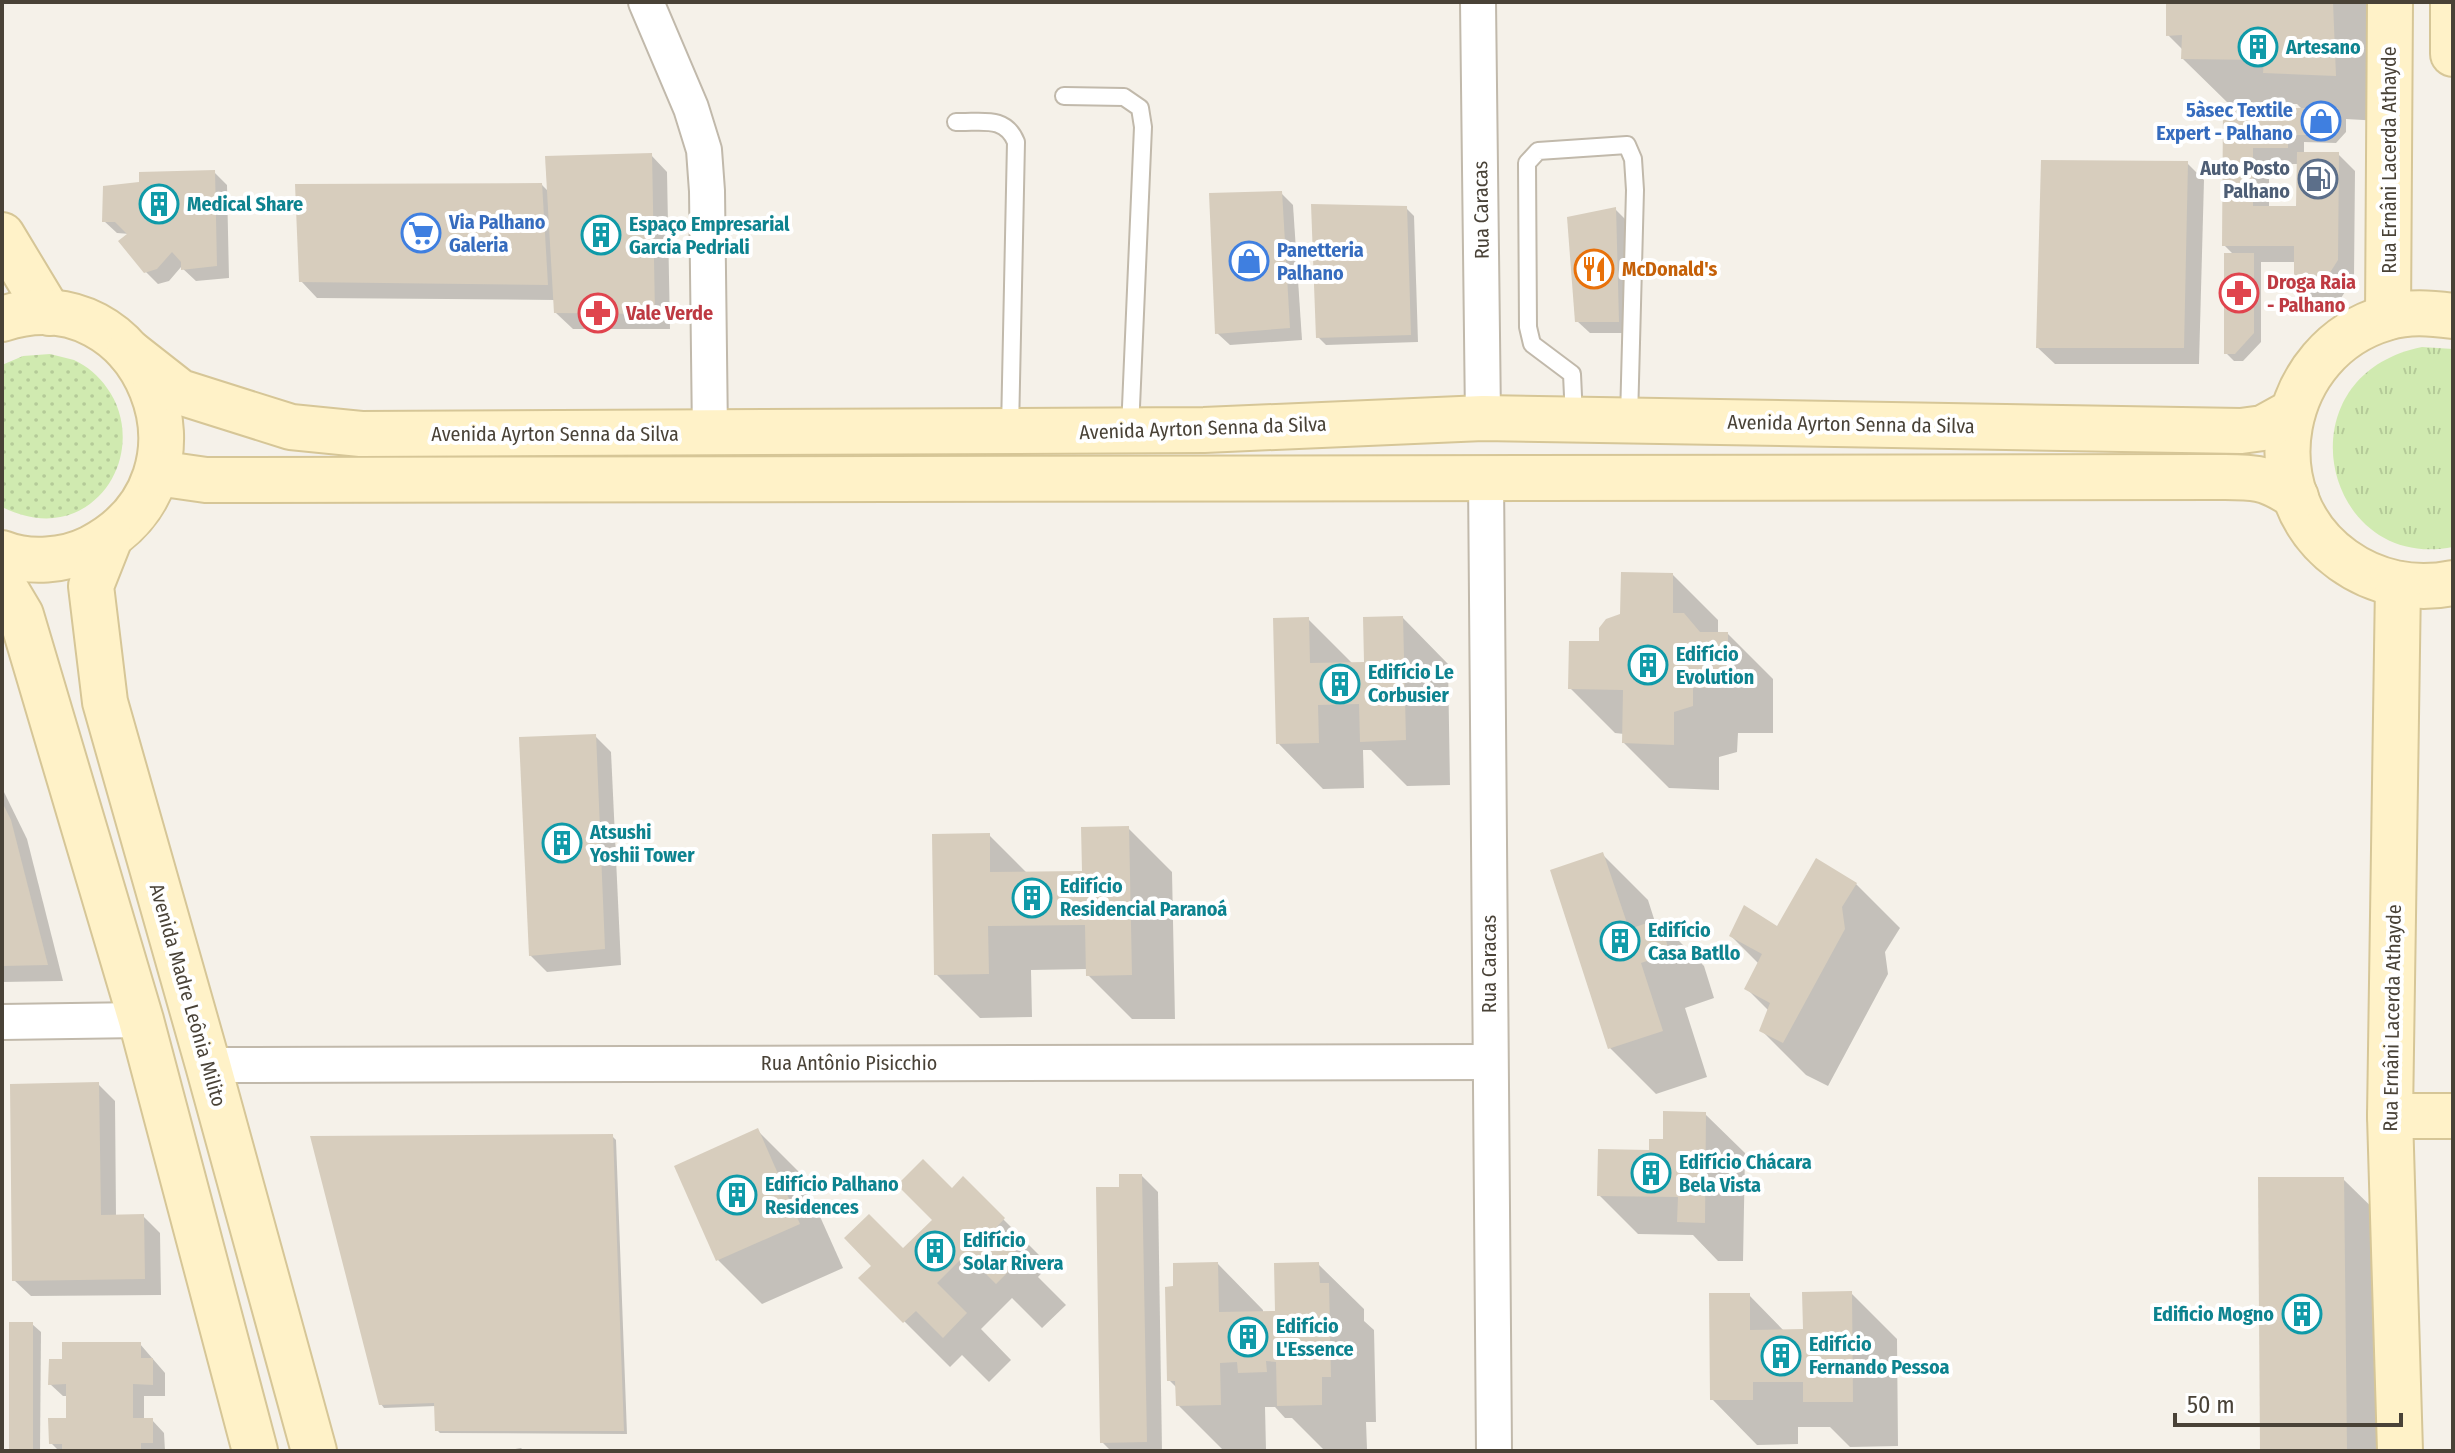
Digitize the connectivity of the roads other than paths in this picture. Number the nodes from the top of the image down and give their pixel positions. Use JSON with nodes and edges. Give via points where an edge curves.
{"nodes":[{"id":1,"x":646,"y":2,"type":"edge"},
{"id":2,"x":1478,"y":2,"type":"edge"},
{"id":3,"x":2390,"y":2,"type":"edge"},
{"id":4,"x":2453,"y":2,"type":"edge"},
{"id":5,"x":2453,"y":54,"type":"edge"},
{"id":6,"x":1064,"y":96,"type":"dead end"},
{"id":7,"x":956,"y":122,"type":"dead end"},
{"id":8,"x":2,"y":235,"type":"edge"},
{"id":9,"x":49,"y":313,"type":"junction"},
{"id":10,"x":2453,"y":316,"type":"edge"},
{"id":11,"x":2388,"y":317,"type":"junction"},
{"id":12,"x":2,"y":319,"type":"edge"},
{"id":13,"x":129,"y":352,"type":"junction"},
{"id":14,"x":2292,"y":412,"type":"junction"},
{"id":15,"x":1483,"y":418,"type":"junction"},
{"id":16,"x":1574,"y":420,"type":"junction"},
{"id":17,"x":1629,"y":421,"type":"junction"},
{"id":18,"x":1130,"y":431,"type":"junction"},
{"id":19,"x":1010,"y":432,"type":"junction"},
{"id":20,"x":710,"y":434,"type":"junction"},
{"id":21,"x":157,"y":473,"type":"junction"},
{"id":22,"x":1486,"y":477,"type":"junction"},
{"id":23,"x":2296,"y":497,"type":"junction"},
{"id":24,"x":110,"y":538,"type":"junction"},
{"id":25,"x":2,"y":553,"type":"edge"},
{"id":26,"x":2,"y":583,"type":"edge"},
{"id":27,"x":2453,"y":583,"type":"edge"},
{"id":28,"x":2398,"y":584,"type":"junction"},
{"id":29,"x":2,"y":631,"type":"edge"},
{"id":30,"x":34,"y":662,"type":"junction"},
{"id":31,"x":141,"y":1020,"type":"junction"},
{"id":32,"x":2,"y":1022,"type":"edge"},
{"id":33,"x":1490,"y":1062,"type":"junction"},
{"id":34,"x":208,"y":1065,"type":"junction"},
{"id":35,"x":2390,"y":1116,"type":"junction"},
{"id":36,"x":2453,"y":1116,"type":"edge"},
{"id":37,"x":255,"y":1451,"type":"edge"},
{"id":38,"x":314,"y":1451,"type":"edge"},
{"id":39,"x":1494,"y":1451,"type":"edge"},
{"id":40,"x":2400,"y":1451,"type":"edge"}],
"edges":[{"from":1,"to":20,"type":"street","via":[[704,150]]},
{"from":2,"to":15,"type":"street","name":"Rua Caracas"},
{"from":3,"to":11,"type":"main road","name":"Rua Ernâni Lacerda Athayde"},
{"from":4,"to":5,"type":"main road"},
{"from":6,"to":18,"type":"lane","via":[[1124,97],[1140,108]]},
{"from":7,"to":19,"type":"lane","via":[[1000,123],[1016,142]]},
{"from":8,"to":9,"type":"main road"},
{"from":9,"to":12,"type":"main road"},
{"from":9,"to":13,"type":"main road","name":"Avenida Ayrton Senna da Silva","via":[[106,332]]},
{"from":10,"to":11,"type":"main road"},
{"from":11,"to":14,"type":"main road","via":[[2365,325],[2327,352],[2306,380]]},
{"from":13,"to":20,"type":"main road","name":"Avenida Ayrton Senna da Silva","via":[[180,392],[291,427],[361,434]]},
{"from":13,"to":21,"type":"main road","via":[[148,378],[160,409]]},
{"from":14,"to":17,"type":"main road","name":"Avenida Ayrton Senna da Silva","via":[[2263,428],[2241,431]]},
{"from":14,"to":23,"type":"main road","via":[[2287,455]]},
{"from":15,"to":16,"type":"main road","name":"Avenida Ayrton Senna da Silva"},
{"from":15,"to":18,"type":"main road","name":"Avenida Ayrton Senna da Silva"},
{"from":16,"to":17,"type":"main road","name":"Avenida Ayrton Senna da Silva"},
{"from":16,"to":17,"type":"lane","via":[[1572,374],[1532,344],[1528,327],[1527,163],[1538,151],[1627,145],[1635,190]]},
{"from":18,"to":19,"type":"main road","name":"Avenida Ayrton Senna da Silva"},
{"from":19,"to":20,"type":"main road","name":"Avenida Ayrton Senna da Silva"},
{"from":21,"to":22,"type":"main road","via":[[206,480]]},
{"from":21,"to":24,"type":"main road","via":[[139,510]]},
{"from":22,"to":23,"type":"main road","via":[[2251,477],[2275,482]]},
{"from":22,"to":33,"type":"street","name":"Rua Caracas"},
{"from":23,"to":28,"type":"main road","via":[[2305,519],[2336,555],[2354,568]]},
{"from":24,"to":25,"type":"main road","via":[[79,554],[45,560]]},
{"from":24,"to":34,"type":"main road","name":"Avenida Madre Leônia Milito","via":[[91,586],[105,702]]},
{"from":26,"to":30,"type":"main road","via":[[21,615]]},
{"from":27,"to":28,"type":"main road"},
{"from":28,"to":35,"type":"main road","name":"Rua Ernâni Lacerda Athayde"},
{"from":29,"to":30,"type":"main road"},
{"from":30,"to":31,"type":"main road"},
{"from":31,"to":32,"type":"street"},
{"from":31,"to":37,"type":"main road"},
{"from":33,"to":34,"type":"street","name":"Rua Antônio Pisicchio"},
{"from":33,"to":39,"type":"street","name":"Rua Caracas"},
{"from":34,"to":38,"type":"main road","name":"Avenida Madre Leônia Milito"},
{"from":35,"to":36,"type":"main road"},
{"from":35,"to":40,"type":"main road","name":"Rua Ernâni Lacerda Athayde"}]}
